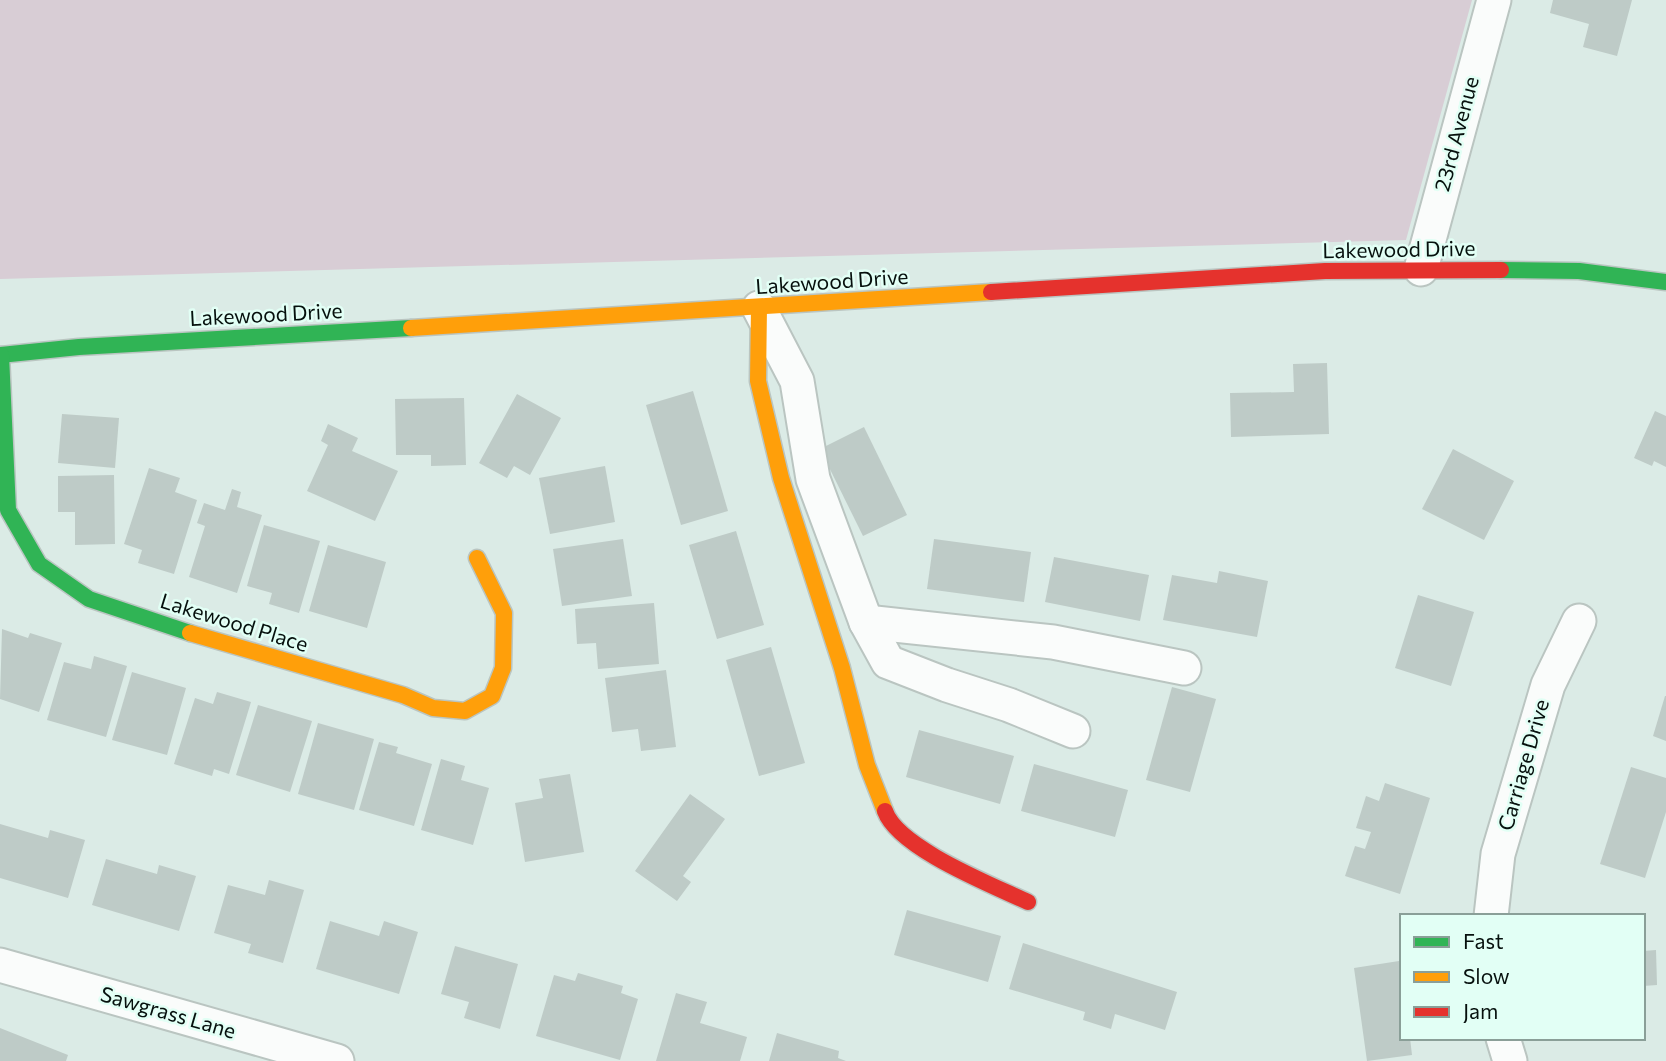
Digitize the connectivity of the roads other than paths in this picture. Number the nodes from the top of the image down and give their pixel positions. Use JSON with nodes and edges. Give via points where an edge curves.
{"nodes":[{"id":1,"x":1494,"y":0,"type":"edge"},
{"id":2,"x":1421,"y":269,"type":"junction"},
{"id":3,"x":1666,"y":282,"type":"edge"},
{"id":4,"x":759,"y":308,"type":"junction"},
{"id":5,"x":1,"y":355,"type":"edge"},
{"id":6,"x":477,"y":558,"type":"dead end"},
{"id":7,"x":1579,"y":621,"type":"dead end"},
{"id":8,"x":866,"y":622,"type":"junction"},
{"id":9,"x":1184,"y":668,"type":"dead end"},
{"id":10,"x":1073,"y":731,"type":"dead end"},
{"id":11,"x":1028,"y":902,"type":"dead end"},
{"id":12,"x":1491,"y":914,"type":"edge"},
{"id":13,"x":0,"y":965,"type":"edge"},
{"id":14,"x":1504,"y":1040,"type":"edge"},
{"id":15,"x":337,"y":1061,"type":"edge"},
{"id":16,"x":1510,"y":1061,"type":"edge"}],
"edges":[{"from":1,"to":2,"type":"street","name":"23rd Avenue"},
{"from":2,"to":3,"type":"street","name":"Lakewood Drive","via":[[1579,271]]},
{"from":2,"to":4,"type":"street","name":"Lakewood Drive","via":[[1098,284]]},
{"from":4,"to":5,"type":"street","name":"Lakewood Drive"},
{"from":4,"to":8,"type":"street","via":[[797,381],[813,479]]},
{"from":4,"to":11,"type":"street","via":[[758,381],[781,478],[842,668],[867,765],[889,823],[940,861]]},
{"from":5,"to":6,"type":"street","name":"Lakewood Place","via":[[8,510],[39,564],[89,599],[433,708],[465,711],[492,696],[503,668],[503,613]]},
{"from":7,"to":12,"type":"street","name":"Carriage Drive","via":[[1548,685],[1498,854]]},
{"from":8,"to":9,"type":"street","via":[[1053,642]]},
{"from":8,"to":10,"type":"street","via":[[888,662]]},
{"from":13,"to":15,"type":"street","name":"Sawgrass Lane"},
{"from":14,"to":16,"type":"street"}]}
